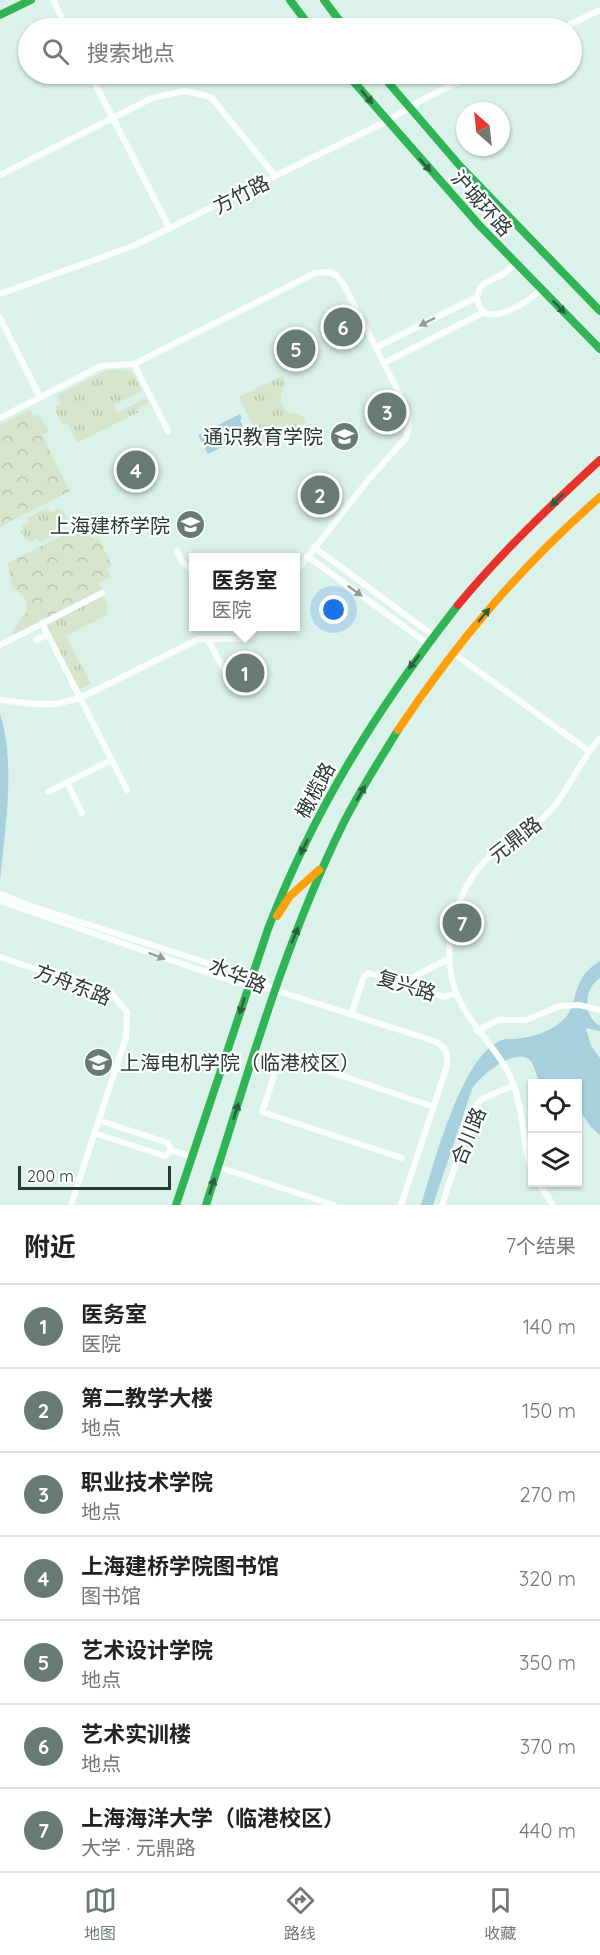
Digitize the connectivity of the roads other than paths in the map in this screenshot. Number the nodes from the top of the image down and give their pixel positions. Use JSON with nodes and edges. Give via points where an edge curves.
{"nodes":[{"id":1,"x":32,"y":0,"type":"edge"},
{"id":2,"x":53,"y":0,"type":"edge"},
{"id":3,"x":290,"y":0,"type":"edge"},
{"id":4,"x":324,"y":0,"type":"edge"},
{"id":5,"x":600,"y":10,"type":"edge"},
{"id":6,"x":0,"y":15,"type":"edge"},
{"id":7,"x":62,"y":18,"type":"edge"},
{"id":8,"x":304,"y":18,"type":"edge"},
{"id":9,"x":338,"y":18,"type":"edge"},
{"id":10,"x":582,"y":19,"type":"edge"},
{"id":11,"x":95,"y":84,"type":"edge"},
{"id":12,"x":356,"y":84,"type":"edge"},
{"id":13,"x":389,"y":84,"type":"edge"},
{"id":14,"x":455,"y":84,"type":"edge"},
{"id":15,"x":408,"y":108,"type":"junction"},
{"id":16,"x":113,"y":117,"type":"junction"},
{"id":17,"x":387,"y":121,"type":"junction"},
{"id":18,"x":0,"y":175,"type":"edge"},
{"id":19,"x":275,"y":176,"type":"junction"},
{"id":20,"x":170,"y":229,"type":"junction"},
{"id":21,"x":515,"y":264,"type":"junction"},
{"id":22,"x":541,"y":290,"type":"junction"},
{"id":23,"x":0,"y":294,"type":"edge"},
{"id":24,"x":477,"y":297,"type":"junction"},
{"id":25,"x":600,"y":311,"type":"edge"},
{"id":26,"x":484,"y":312,"type":"junction"},
{"id":27,"x":0,"y":318,"type":"edge"},
{"id":28,"x":376,"y":347,"type":"junction"},
{"id":29,"x":600,"y":349,"type":"edge"},
{"id":30,"x":384,"y":363,"type":"junction"},
{"id":31,"x":134,"y":364,"type":"junction"},
{"id":32,"x":40,"y":397,"type":"junction"},
{"id":33,"x":0,"y":418,"type":"edge"},
{"id":34,"x":168,"y":431,"type":"dead end"},
{"id":35,"x":600,"y":460,"type":"edge"},
{"id":36,"x":600,"y":497,"type":"edge"},
{"id":37,"x":314,"y":547,"type":"junction"},
{"id":38,"x":177,"y":551,"type":"dead end"},
{"id":39,"x":307,"y":556,"type":"junction"},
{"id":40,"x":300,"y":566,"type":"edge"},
{"id":41,"x":189,"y":567,"type":"edge"},
{"id":42,"x":346,"y":571,"type":"junction"},
{"id":43,"x":340,"y":580,"type":"junction"},
{"id":44,"x":102,"y":593,"type":"dead end"},
{"id":45,"x":42,"y":623,"type":"junction"},
{"id":46,"x":253,"y":631,"type":"edge"},
{"id":47,"x":47,"y":634,"type":"junction"},
{"id":48,"x":434,"y":636,"type":"junction"},
{"id":49,"x":36,"y":640,"type":"dead end"},
{"id":50,"x":208,"y":640,"type":"junction"},
{"id":51,"x":428,"y":644,"type":"junction"},
{"id":52,"x":0,"y":645,"type":"edge"},
{"id":53,"x":453,"y":653,"type":"junction"},
{"id":54,"x":234,"y":674,"type":"dead end"},
{"id":55,"x":80,"y":698,"type":"junction"},
{"id":56,"x":2,"y":700,"type":"edge"},
{"id":57,"x":600,"y":738,"type":"edge"},
{"id":58,"x":589,"y":751,"type":"junction"},
{"id":59,"x":111,"y":760,"type":"junction"},
{"id":60,"x":67,"y":782,"type":"junction"},
{"id":61,"x":127,"y":790,"type":"dead end"},
{"id":62,"x":48,"y":792,"type":"dead end"},
{"id":63,"x":82,"y":813,"type":"dead end"},
{"id":64,"x":325,"y":863,"type":"junction"},
{"id":65,"x":2,"y":898,"type":"edge"},
{"id":66,"x":267,"y":931,"type":"junction"},
{"id":67,"x":1,"y":957,"type":"edge"},
{"id":68,"x":450,"y":958,"type":"junction"},
{"id":69,"x":249,"y":981,"type":"junction"},
{"id":70,"x":402,"y":983,"type":"junction"},
{"id":71,"x":275,"y":990,"type":"junction"},
{"id":72,"x":456,"y":993,"type":"junction"},
{"id":73,"x":600,"y":1010,"type":"edge"},
{"id":74,"x":351,"y":1015,"type":"junction"},
{"id":75,"x":477,"y":1031,"type":"junction"},
{"id":76,"x":514,"y":1085,"type":"junction"},
{"id":77,"x":434,"y":1107,"type":"junction"},
{"id":78,"x":98,"y":1120,"type":"junction"},
{"id":79,"x":94,"y":1132,"type":"junction"},
{"id":80,"x":171,"y":1150,"type":"junction"},
{"id":81,"x":192,"y":1157,"type":"junction"},
{"id":82,"x":402,"y":1158,"type":"dead end"},
{"id":83,"x":528,"y":1158,"type":"edge"},
{"id":84,"x":218,"y":1167,"type":"junction"},
{"id":85,"x":541,"y":1187,"type":"edge"},
{"id":86,"x":71,"y":1205,"type":"edge"},
{"id":87,"x":176,"y":1205,"type":"edge"},
{"id":88,"x":206,"y":1205,"type":"edge"},
{"id":89,"x":334,"y":1205,"type":"edge"},
{"id":90,"x":401,"y":1205,"type":"edge"},
{"id":91,"x":442,"y":1205,"type":"edge"},
{"id":92,"x":552,"y":1205,"type":"edge"}],
"edges":[{"from":1,"to":6,"type":"main road"},
{"from":2,"to":7,"type":"street"},
{"from":3,"to":8,"type":"main road"},
{"from":4,"to":9,"type":"main road"},
{"from":5,"to":10,"type":"street"},
{"from":11,"to":16,"type":"street"},
{"from":12,"to":17,"type":"main road","name":"沪城环路","one_way":true},
{"from":13,"to":15,"type":"main road","name":"沪城环路"},
{"from":14,"to":15,"type":"street","name":"方竹路"},
{"from":15,"to":17,"type":"street","name":"方竹路"},
{"from":15,"to":25,"type":"main road","name":"沪城环路","via":[[521,232]]},
{"from":16,"to":18,"type":"street"},
{"from":16,"to":19,"type":"street","via":[[152,98],[185,90],[211,97]]},
{"from":16,"to":20,"type":"street"},
{"from":17,"to":19,"type":"street","name":"方竹路"},
{"from":17,"to":21,"type":"main road","name":"沪城环路","one_way":true},
{"from":19,"to":20,"type":"street","name":"方竹路"},
{"from":20,"to":23,"type":"street","name":"方竹路"},
{"from":21,"to":22,"type":"main road","name":"沪城环路"},
{"from":21,"to":24,"type":"street","via":[[484,284]]},
{"from":22,"to":26,"type":"street","via":[[503,314]]},
{"from":22,"to":29,"type":"main road","name":"沪城环路","one_way":true},
{"from":24,"to":26,"type":"street"},
{"from":24,"to":28,"type":"street","one_way":true},
{"from":26,"to":30,"type":"street"},
{"from":27,"to":32,"type":"street"},
{"from":28,"to":30,"type":"street"},
{"from":28,"to":31,"type":"street","via":[[340,279],[325,271]]},
{"from":30,"to":37,"type":"street","via":[[406,408],[406,438]]},
{"from":31,"to":32,"type":"street","via":[[105,365]]},
{"from":31,"to":34,"type":"street"},
{"from":32,"to":33,"type":"street"},
{"from":35,"to":48,"type":"main road","name":"橄榄路","one_way":true,"via":[[513,543]]},
{"from":53,"to":36,"type":"main road","name":"橄榄路","one_way":true,"via":[[531,562]]},
{"from":37,"to":39,"type":"street"},
{"from":37,"to":42,"type":"street"},
{"from":38,"to":41,"type":"street"},
{"from":39,"to":40,"type":"street"},
{"from":39,"to":43,"type":"street"},
{"from":42,"to":43,"type":"street"},
{"from":42,"to":48,"type":"street"},
{"from":43,"to":51,"type":"street","one_way":true},
{"from":44,"to":45,"type":"street"},
{"from":45,"to":47,"type":"street"},
{"from":45,"to":52,"type":"street"},
{"from":46,"to":50,"type":"street","via":[[242,639]]},
{"from":47,"to":49,"type":"street"},
{"from":47,"to":55,"type":"street"},
{"from":48,"to":51,"type":"main road","name":"橄榄路"},
{"from":50,"to":54,"type":"street","via":[[228,677]]},
{"from":50,"to":55,"type":"street","via":[[199,639]]},
{"from":51,"to":66,"type":"main road","name":"橄榄路","one_way":true,"via":[[374,720],[337,782]]},
{"from":53,"to":58,"type":"street"},
{"from":64,"to":53,"type":"main road","name":"橄榄路","one_way":true,"via":[[393,738]]},
{"from":55,"to":56,"type":"street","via":[[56,704]]},
{"from":55,"to":59,"type":"street"},
{"from":57,"to":58,"type":"street","name":"元鼎路"},
{"from":58,"to":68,"type":"street","name":"元鼎路","via":[[542,819],[487,858],[475,874],[457,910],[450,935]]},
{"from":59,"to":60,"type":"street"},
{"from":59,"to":61,"type":"street"},
{"from":60,"to":62,"type":"street"},
{"from":60,"to":63,"type":"street"},
{"from":64,"to":66,"type":"main road","via":[[290,896]]},
{"from":71,"to":64,"type":"main road","name":"橄榄路","one_way":true},
{"from":65,"to":69,"type":"street","name":"水华路"},
{"from":65,"to":69,"type":"street","name":"水华路","one_way":true,"via":[[199,970]]},
{"from":66,"to":69,"type":"main road","name":"橄榄路"},
{"from":67,"to":78,"type":"street","name":"方舟东路","via":[[112,995],[127,1012],[126,1037]]},
{"from":68,"to":70,"type":"street"},
{"from":68,"to":72,"type":"street","name":"元鼎路"},
{"from":69,"to":71,"type":"street","name":"水华路"},
{"from":69,"to":81,"type":"main road","name":"橄榄路","one_way":true},
{"from":70,"to":72,"type":"street","name":"复兴路","via":[[444,997]]},
{"from":70,"to":74,"type":"street","name":"复兴路","via":[[366,974]]},
{"from":71,"to":74,"type":"street","name":"水华路"},
{"from":84,"to":71,"type":"main road","name":"橄榄路","one_way":true},
{"from":72,"to":75,"type":"street","name":"元鼎路"},
{"from":73,"to":75,"type":"street","via":[[560,1006],[526,1020],[498,1020]]},
{"from":74,"to":77,"type":"street","name":"水华路","via":[[443,1046],[448,1061]]},
{"from":75,"to":76,"type":"street","name":"元鼎路","via":[[504,1064]]},
{"from":76,"to":83,"type":"street"},
{"from":76,"to":91,"type":"street","name":"合川路","via":[[482,1099],[475,1107]]},
{"from":77,"to":82,"type":"street","via":[[281,1055],[262,1112]]},
{"from":77,"to":90,"type":"street"},
{"from":78,"to":79,"type":"street"},
{"from":78,"to":80,"type":"street","via":[[168,1143]]},
{"from":79,"to":80,"type":"street","via":[[165,1156]]},
{"from":79,"to":86,"type":"street"},
{"from":80,"to":81,"type":"street"},
{"from":81,"to":87,"type":"main road","name":"橄榄路"},
{"from":88,"to":84,"type":"main road","name":"橄榄路","one_way":true},
{"from":84,"to":89,"type":"street"},
{"from":85,"to":92,"type":"street"}]}
